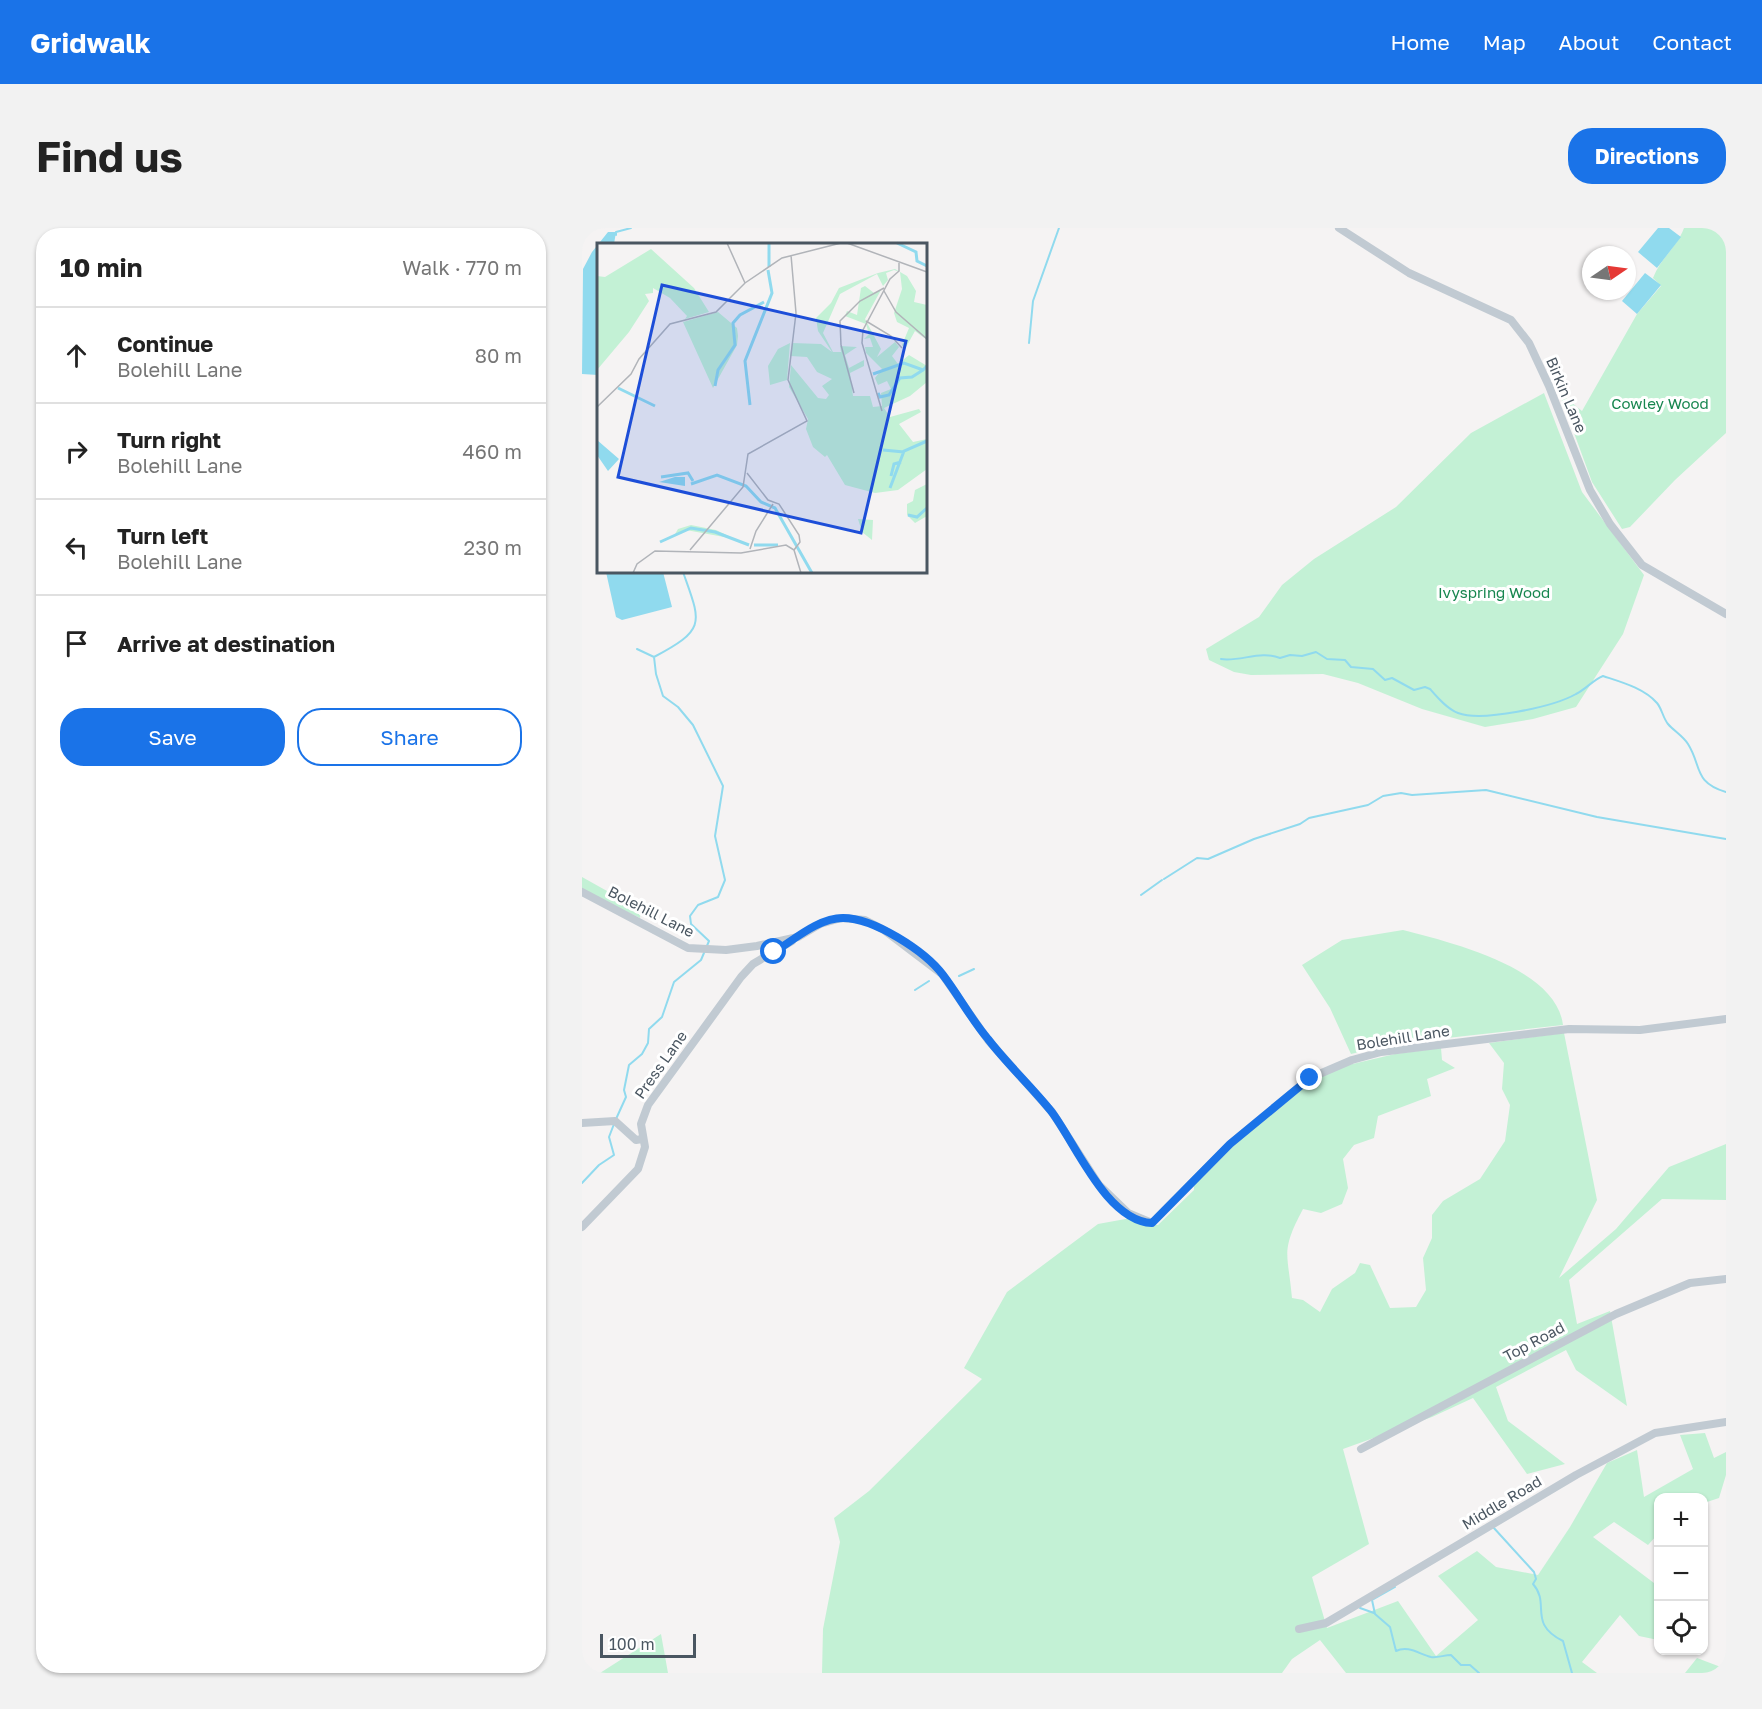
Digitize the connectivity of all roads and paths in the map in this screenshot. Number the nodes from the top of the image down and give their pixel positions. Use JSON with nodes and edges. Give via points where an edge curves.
{"nodes":[{"id":1,"x":1339,"y":228,"type":"edge"},
{"id":2,"x":1726,"y":614,"type":"edge"},
{"id":3,"x":582,"y":892,"type":"edge"},
{"id":4,"x":798,"y":937,"type":"junction"},
{"id":5,"x":1726,"y":1019,"type":"edge"},
{"id":6,"x":582,"y":1122,"type":"edge"},
{"id":7,"x":642,"y":1139,"type":"junction"},
{"id":8,"x":582,"y":1227,"type":"edge"},
{"id":9,"x":1726,"y":1279,"type":"edge"},
{"id":10,"x":1726,"y":1422,"type":"edge"},
{"id":11,"x":1361,"y":1449,"type":"dead end"},
{"id":12,"x":1299,"y":1629,"type":"dead end"}],
"edges":[{"from":1,"to":2,"type":"street","name":"Birkin Lane","via":[[1409,273],[1511,320],[1529,343],[1590,490],[1610,524],[1642,565]]},
{"from":3,"to":4,"type":"street","name":"Bolehill Lane","via":[[688,948],[757,946]]},
{"from":4,"to":5,"type":"street","name":"Bolehill Lane","via":[[829,920],[865,920],[916,951],[942,974],[988,1040],[1052,1112],[1099,1185],[1128,1213],[1147,1223],[1152,1223],[1265,1113],[1310,1078],[1352,1060],[1381,1052],[1569,1029],[1640,1030]]},
{"from":4,"to":7,"type":"street","name":"Press Lane","via":[[753,964],[741,977],[648,1105],[640,1124]]},
{"from":6,"to":7,"type":"street","via":[[615,1121],[636,1140]]},
{"from":7,"to":8,"type":"street","name":"Press Lane","via":[[645,1146],[638,1169]]},
{"from":9,"to":11,"type":"street","name":"Top Road","via":[[1690,1283],[1616,1314]]},
{"from":10,"to":12,"type":"street","name":"Middle Road","via":[[1655,1433],[1576,1475],[1326,1623]]}]}
